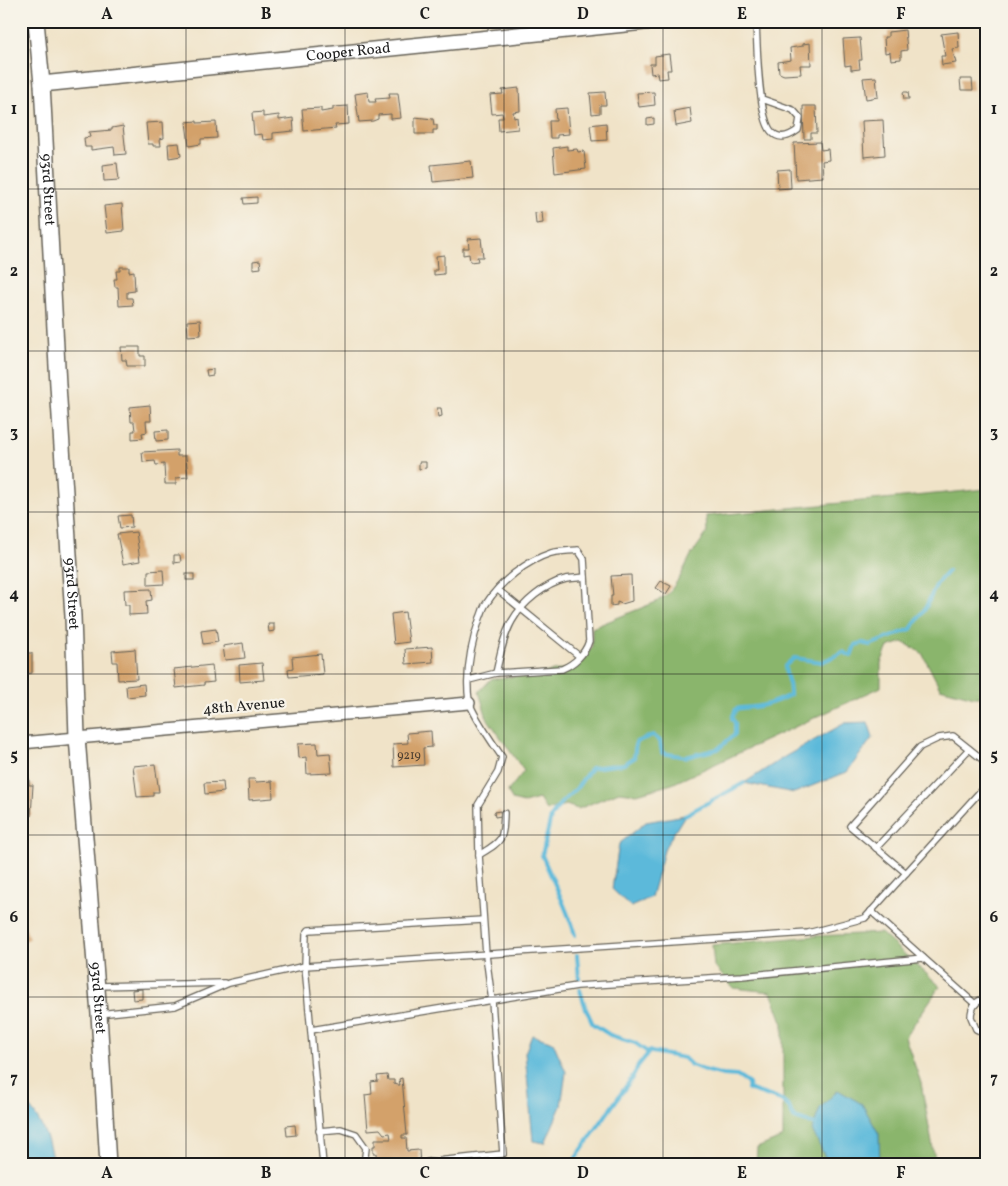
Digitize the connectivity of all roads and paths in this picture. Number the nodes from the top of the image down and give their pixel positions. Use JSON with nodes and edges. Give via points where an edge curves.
{"nodes":[{"id":1,"x":36,"y":21,"type":"edge"},
{"id":2,"x":654,"y":21,"type":"edge"},
{"id":3,"x":756,"y":21,"type":"edge"},
{"id":4,"x":606,"y":24,"type":"edge"},
{"id":5,"x":534,"y":28,"type":"edge"},
{"id":6,"x":42,"y":84,"type":"junction"},
{"id":7,"x":762,"y":99,"type":"junction"},
{"id":8,"x":585,"y":577,"type":"junction"},
{"id":9,"x":498,"y":590,"type":"junction"},
{"id":10,"x":521,"y":609,"type":"junction"},
{"id":11,"x":579,"y":656,"type":"junction"},
{"id":12,"x":496,"y":673,"type":"junction"},
{"id":13,"x":469,"y":680,"type":"junction"},
{"id":14,"x":469,"y":702,"type":"junction"},
{"id":15,"x":77,"y":737,"type":"junction"},
{"id":16,"x":21,"y":743,"type":"edge"},
{"id":17,"x":969,"y":749,"type":"junction"},
{"id":18,"x":987,"y":763,"type":"edge"},
{"id":19,"x":987,"y":784,"type":"edge"},
{"id":20,"x":504,"y":813,"type":"dead end"},
{"id":21,"x":876,"y":848,"type":"junction"},
{"id":22,"x":478,"y":855,"type":"junction"},
{"id":23,"x":906,"y":873,"type":"junction"},
{"id":24,"x":872,"y":911,"type":"junction"},
{"id":25,"x":483,"y":920,"type":"junction"},
{"id":26,"x":486,"y":954,"type":"junction"},
{"id":27,"x":923,"y":958,"type":"junction"},
{"id":28,"x":305,"y":966,"type":"junction"},
{"id":29,"x":228,"y":983,"type":"junction"},
{"id":30,"x":97,"y":986,"type":"junction"},
{"id":31,"x":987,"y":998,"type":"edge"},
{"id":32,"x":492,"y":1001,"type":"junction"},
{"id":33,"x":975,"y":1004,"type":"junction"},
{"id":34,"x":99,"y":1014,"type":"junction"},
{"id":35,"x":311,"y":1030,"type":"junction"},
{"id":36,"x":987,"y":1034,"type":"edge"},
{"id":37,"x":319,"y":1131,"type":"junction"},
{"id":38,"x":428,"y":1162,"type":"dead end"},
{"id":39,"x":108,"y":1165,"type":"edge"},
{"id":40,"x":322,"y":1165,"type":"edge"},
{"id":41,"x":364,"y":1165,"type":"edge"}],
"edges":[{"from":1,"to":6,"type":"street","name":"93rd Street"},
{"from":2,"to":4,"type":"street","name":"Cooper Road"},
{"from":3,"to":7,"type":"lane"},
{"from":4,"to":5,"type":"street","name":"Cooper Road"},
{"from":5,"to":6,"type":"street","name":"Cooper Road"},
{"from":6,"to":15,"type":"street","name":"93rd Street"},
{"from":7,"to":7,"type":"lane","via":[[771,132],[780,137],[790,136],[798,130],[800,118],[793,110]]},
{"from":8,"to":9,"type":"lane","via":[[584,559],[578,550],[552,553],[529,564]]},
{"from":8,"to":10,"type":"lane","via":[[564,580],[543,590]]},
{"from":8,"to":11,"type":"lane","via":[[589,641]]},
{"from":9,"to":10,"type":"lane"},
{"from":9,"to":13,"type":"lane","via":[[485,605],[472,644]]},
{"from":10,"to":11,"type":"lane"},
{"from":10,"to":12,"type":"lane","via":[[511,622]]},
{"from":11,"to":12,"type":"lane","via":[[562,669]]},
{"from":12,"to":13,"type":"lane"},
{"from":13,"to":14,"type":"lane"},
{"from":14,"to":15,"type":"street","name":"48th Avenue"},
{"from":14,"to":22,"type":"lane","via":[[502,757],[498,772],[478,805]]},
{"from":15,"to":16,"type":"street","name":"48th Avenue"},
{"from":15,"to":30,"type":"street","name":"93rd Street"},
{"from":17,"to":18,"type":"lane"},
{"from":17,"to":21,"type":"lane"},
{"from":17,"to":21,"type":"lane","via":[[953,736],[939,738],[920,747],[850,826]]},
{"from":19,"to":23,"type":"lane"},
{"from":20,"to":22,"type":"lane","via":[[503,835],[496,845]]},
{"from":21,"to":23,"type":"lane"},
{"from":22,"to":25,"type":"lane"},
{"from":23,"to":24,"type":"lane"},
{"from":24,"to":26,"type":"lane","via":[[865,918],[808,933]]},
{"from":24,"to":27,"type":"lane"},
{"from":25,"to":26,"type":"lane"},
{"from":25,"to":28,"type":"lane","via":[[309,930],[306,934]]},
{"from":26,"to":28,"type":"lane"},
{"from":26,"to":32,"type":"lane"},
{"from":27,"to":32,"type":"lane","via":[[742,976],[577,986]]},
{"from":27,"to":33,"type":"lane"},
{"from":28,"to":29,"type":"lane"},
{"from":28,"to":35,"type":"lane"},
{"from":29,"to":30,"type":"lane"},
{"from":29,"to":34,"type":"lane","via":[[175,1006]]},
{"from":30,"to":34,"type":"street","name":"93rd Street"},
{"from":31,"to":33,"type":"lane"},
{"from":32,"to":35,"type":"lane"},
{"from":32,"to":38,"type":"lane","via":[[503,1154]]},
{"from":33,"to":36,"type":"lane","via":[[971,1012],[973,1025]]},
{"from":34,"to":39,"type":"street","name":"93rd Street"},
{"from":35,"to":37,"type":"lane"},
{"from":37,"to":40,"type":"lane"},
{"from":37,"to":41,"type":"lane","via":[[341,1129],[356,1134],[366,1148]]}]}
